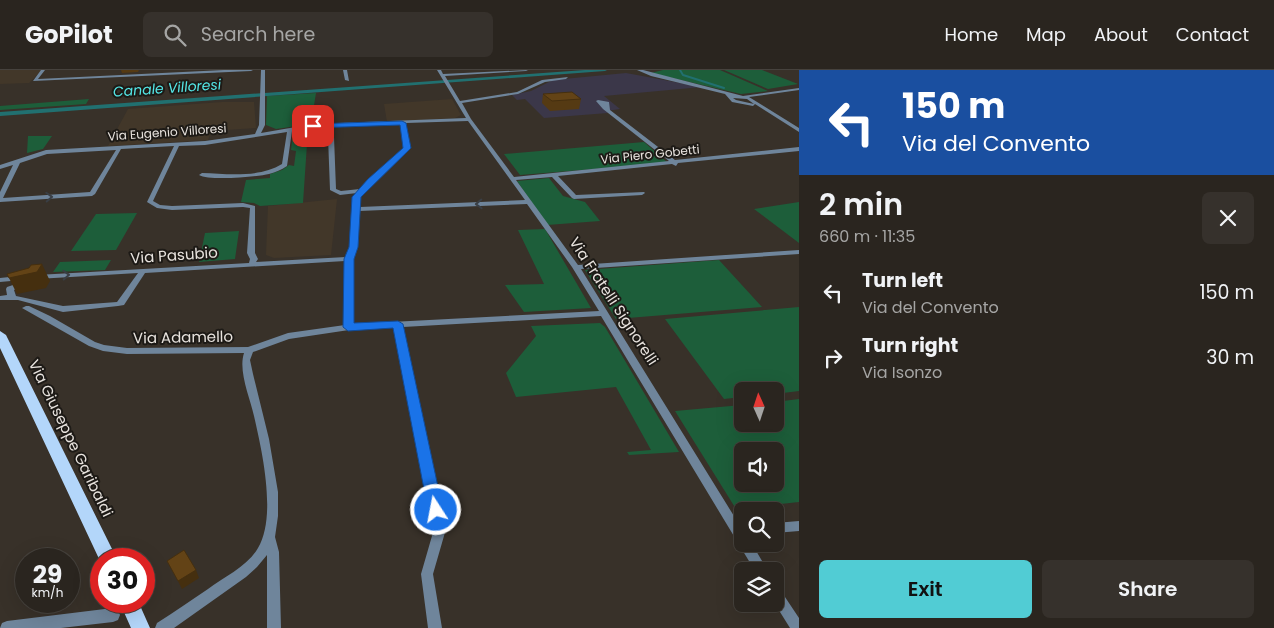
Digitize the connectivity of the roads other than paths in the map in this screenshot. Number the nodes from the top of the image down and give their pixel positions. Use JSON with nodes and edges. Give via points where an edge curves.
{"nodes":[{"id":1,"x":43,"y":70,"type":"edge"},
{"id":2,"x":115,"y":70,"type":"edge"},
{"id":3,"x":251,"y":70,"type":"edge"},
{"id":4,"x":263,"y":70,"type":"edge"},
{"id":5,"x":345,"y":70,"type":"edge"},
{"id":6,"x":526,"y":70,"type":"edge"},
{"id":7,"x":640,"y":70,"type":"edge"},
{"id":8,"x":165,"y":72,"type":"edge"},
{"id":9,"x":441,"y":74,"type":"edge"},
{"id":10,"x":109,"y":78,"type":"junction"},
{"id":11,"x":566,"y":78,"type":"dead end"},
{"id":12,"x":347,"y":80,"type":"dead end"},
{"id":13,"x":799,"y":89,"type":"edge"},
{"id":14,"x":715,"y":90,"type":"junction"},
{"id":15,"x":758,"y":95,"type":"junction"},
{"id":16,"x":740,"y":96,"type":"junction"},
{"id":17,"x":729,"y":97,"type":"junction"},
{"id":18,"x":749,"y":99,"type":"junction"},
{"id":19,"x":460,"y":102,"type":"junction"},
{"id":20,"x":744,"y":103,"type":"junction"},
{"id":21,"x":608,"y":110,"type":"dead end"},
{"id":22,"x":768,"y":111,"type":"junction"},
{"id":23,"x":469,"y":119,"type":"junction"},
{"id":24,"x":402,"y":123,"type":"junction"},
{"id":25,"x":262,"y":125,"type":"junction"},
{"id":26,"x":797,"y":128,"type":"edge"},
{"id":27,"x":290,"y":129,"type":"junction"},
{"id":28,"x":271,"y":132,"type":"junction"},
{"id":29,"x":257,"y":135,"type":"junction"},
{"id":30,"x":331,"y":137,"type":"dead end"},
{"id":31,"x":177,"y":144,"type":"junction"},
{"id":32,"x":799,"y":146,"type":"edge"},
{"id":33,"x":120,"y":147,"type":"junction"},
{"id":34,"x":790,"y":150,"type":"junction"},
{"id":35,"x":799,"y":150,"type":"edge"},
{"id":36,"x":17,"y":163,"type":"junction"},
{"id":37,"x":676,"y":164,"type":"junction"},
{"id":38,"x":0,"y":167,"type":"edge"},
{"id":39,"x":202,"y":175,"type":"dead end"},
{"id":40,"x":554,"y":175,"type":"junction"},
{"id":41,"x":512,"y":179,"type":"junction"},
{"id":42,"x":361,"y":191,"type":"junction"},
{"id":43,"x":642,"y":193,"type":"dead end"},
{"id":44,"x":0,"y":199,"type":"edge"},
{"id":45,"x":528,"y":202,"type":"junction"},
{"id":46,"x":254,"y":209,"type":"joint"},
{"id":47,"x":356,"y":209,"type":"junction"},
{"id":48,"x":799,"y":252,"type":"edge"},
{"id":49,"x":251,"y":253,"type":"joint"},
{"id":50,"x":349,"y":259,"type":"junction"},
{"id":51,"x":249,"y":264,"type":"junction"},
{"id":52,"x":576,"y":267,"type":"junction"},
{"id":53,"x":143,"y":271,"type":"junction"},
{"id":54,"x":0,"y":280,"type":"edge"},
{"id":55,"x":0,"y":286,"type":"edge"},
{"id":56,"x":0,"y":297,"type":"edge"},
{"id":57,"x":26,"y":308,"type":"dead end"},
{"id":58,"x":603,"y":313,"type":"junction"},
{"id":59,"x":398,"y":324,"type":"junction"},
{"id":60,"x":348,"y":327,"type":"junction"},
{"id":61,"x":1,"y":337,"type":"edge"},
{"id":62,"x":249,"y":350,"type":"junction"},
{"id":63,"x":734,"y":523,"type":"edge"},
{"id":64,"x":799,"y":526,"type":"edge"},
{"id":65,"x":784,"y":527,"type":"edge"},
{"id":66,"x":270,"y":538,"type":"junction"},
{"id":67,"x":103,"y":548,"type":"edge"},
{"id":68,"x":784,"y":606,"type":"edge"},
{"id":69,"x":134,"y":613,"type":"edge"},
{"id":70,"x":113,"y":615,"type":"dead end"},
{"id":71,"x":7,"y":628,"type":"edge"},
{"id":72,"x":141,"y":628,"type":"edge"},
{"id":73,"x":162,"y":628,"type":"edge"},
{"id":74,"x":274,"y":628,"type":"edge"},
{"id":75,"x":435,"y":628,"type":"edge"},
{"id":76,"x":798,"y":628,"type":"edge"}],
"edges":[{"from":1,"to":10,"type":"street","via":[[36,81]]},
{"from":2,"to":10,"type":"street"},
{"from":3,"to":8,"type":"street"},
{"from":4,"to":25,"type":"street"},
{"from":5,"to":12,"type":"street"},
{"from":6,"to":9,"type":"street"},
{"from":7,"to":14,"type":"street"},
{"from":8,"to":10,"type":"street"},
{"from":9,"to":19,"type":"street","name":"Via Fratelli Signorelli"},
{"from":11,"to":19,"type":"street","via":[[544,81],[518,93]]},
{"from":13,"to":15,"type":"street"},
{"from":14,"to":16,"type":"street"},
{"from":14,"to":17,"type":"street"},
{"from":15,"to":16,"type":"street"},
{"from":15,"to":18,"type":"street"},
{"from":16,"to":17,"type":"street"},
{"from":16,"to":18,"type":"street"},
{"from":17,"to":20,"type":"street"},
{"from":18,"to":20,"type":"street"},
{"from":18,"to":22,"type":"street"},
{"from":19,"to":23,"type":"street","name":"Via Fratelli Signorelli"},
{"from":20,"to":22,"type":"street"},
{"from":21,"to":37,"type":"street"},
{"from":22,"to":26,"type":"street"},
{"from":23,"to":24,"type":"street","name":"Via Eugenio Villoresi"},
{"from":23,"to":41,"type":"street","name":"Via Fratelli Signorelli"},
{"from":24,"to":27,"type":"street","name":"Via Eugenio Villoresi"},
{"from":24,"to":42,"type":"street","via":[[407,148]]},
{"from":25,"to":28,"type":"street"},
{"from":25,"to":29,"type":"street"},
{"from":27,"to":28,"type":"street","name":"Via Eugenio Villoresi"},
{"from":27,"to":39,"type":"street","via":[[285,165],[277,170],[255,174]]},
{"from":28,"to":29,"type":"street","name":"Via Eugenio Villoresi"},
{"from":29,"to":31,"type":"street","name":"Via Eugenio Villoresi"},
{"from":30,"to":42,"type":"street","via":[[332,188],[340,193]]},
{"from":31,"to":33,"type":"street","name":"Via Eugenio Villoresi"},
{"from":31,"to":46,"type":"street","via":[[150,202],[165,208],[243,206]]},
{"from":32,"to":34,"type":"street","name":"Via Piero Gobetti"},
{"from":33,"to":36,"type":"street","name":"Via Eugenio Villoresi","via":[[46,152],[31,155]]},
{"from":44,"to":33,"type":"street","one_way":true,"via":[[92,194]]},
{"from":34,"to":35,"type":"street","name":"Via Piero Gobetti"},
{"from":34,"to":37,"type":"street","name":"Via Piero Gobetti"},
{"from":36,"to":38,"type":"street","name":"Via Eugenio Villoresi"},
{"from":36,"to":44,"type":"street"},
{"from":37,"to":40,"type":"street","name":"Via Piero Gobetti"},
{"from":40,"to":41,"type":"street","name":"Via Piero Gobetti"},
{"from":40,"to":43,"type":"street","via":[[574,197]]},
{"from":41,"to":45,"type":"street","name":"Via Fratelli Signorelli"},
{"from":42,"to":47,"type":"street","via":[[356,197]]},
{"from":45,"to":47,"type":"street","one_way":true},
{"from":45,"to":52,"type":"street","name":"Via Fratelli Signorelli"},
{"from":46,"to":49,"type":"street"},
{"from":47,"to":50,"type":"street","via":[[354,247]]},
{"from":48,"to":52,"type":"street"},
{"from":49,"to":51,"type":"street","via":[[254,259]]},
{"from":50,"to":51,"type":"street","name":"Via Pasubio"},
{"from":50,"to":60,"type":"street"},
{"from":51,"to":53,"type":"street","name":"Via Pasubio"},
{"from":52,"to":58,"type":"street","name":"Via Fratelli Signorelli"},
{"from":54,"to":53,"type":"street","name":"Via Pasubio","one_way":true},
{"from":53,"to":56,"type":"street","via":[[118,304],[65,309]]},
{"from":55,"to":56,"type":"street","via":[[12,280],[44,278],[12,287],[12,297]]},
{"from":57,"to":62,"type":"street","name":"Via Adamello","via":[[103,348],[127,351]]},
{"from":58,"to":59,"type":"street","name":"Via Adamello"},
{"from":58,"to":63,"type":"street","name":"Via Fratelli Signorelli"},
{"from":59,"to":60,"type":"street","name":"Via Adamello"},
{"from":59,"to":75,"type":"street","via":[[440,529],[427,574]]},
{"from":60,"to":62,"type":"street","name":"Via Adamello","via":[[288,336]]},
{"from":61,"to":67,"type":"main road","name":"Via Giuseppe Garibaldi"},
{"from":62,"to":66,"type":"street","via":[[246,360],[248,374],[273,497]]},
{"from":64,"to":65,"type":"street"},
{"from":66,"to":73,"type":"street","via":[[250,566]]},
{"from":66,"to":74,"type":"street","via":[[274,552]]},
{"from":68,"to":76,"type":"street"},
{"from":69,"to":72,"type":"main road"},
{"from":70,"to":71,"type":"street"}]}
